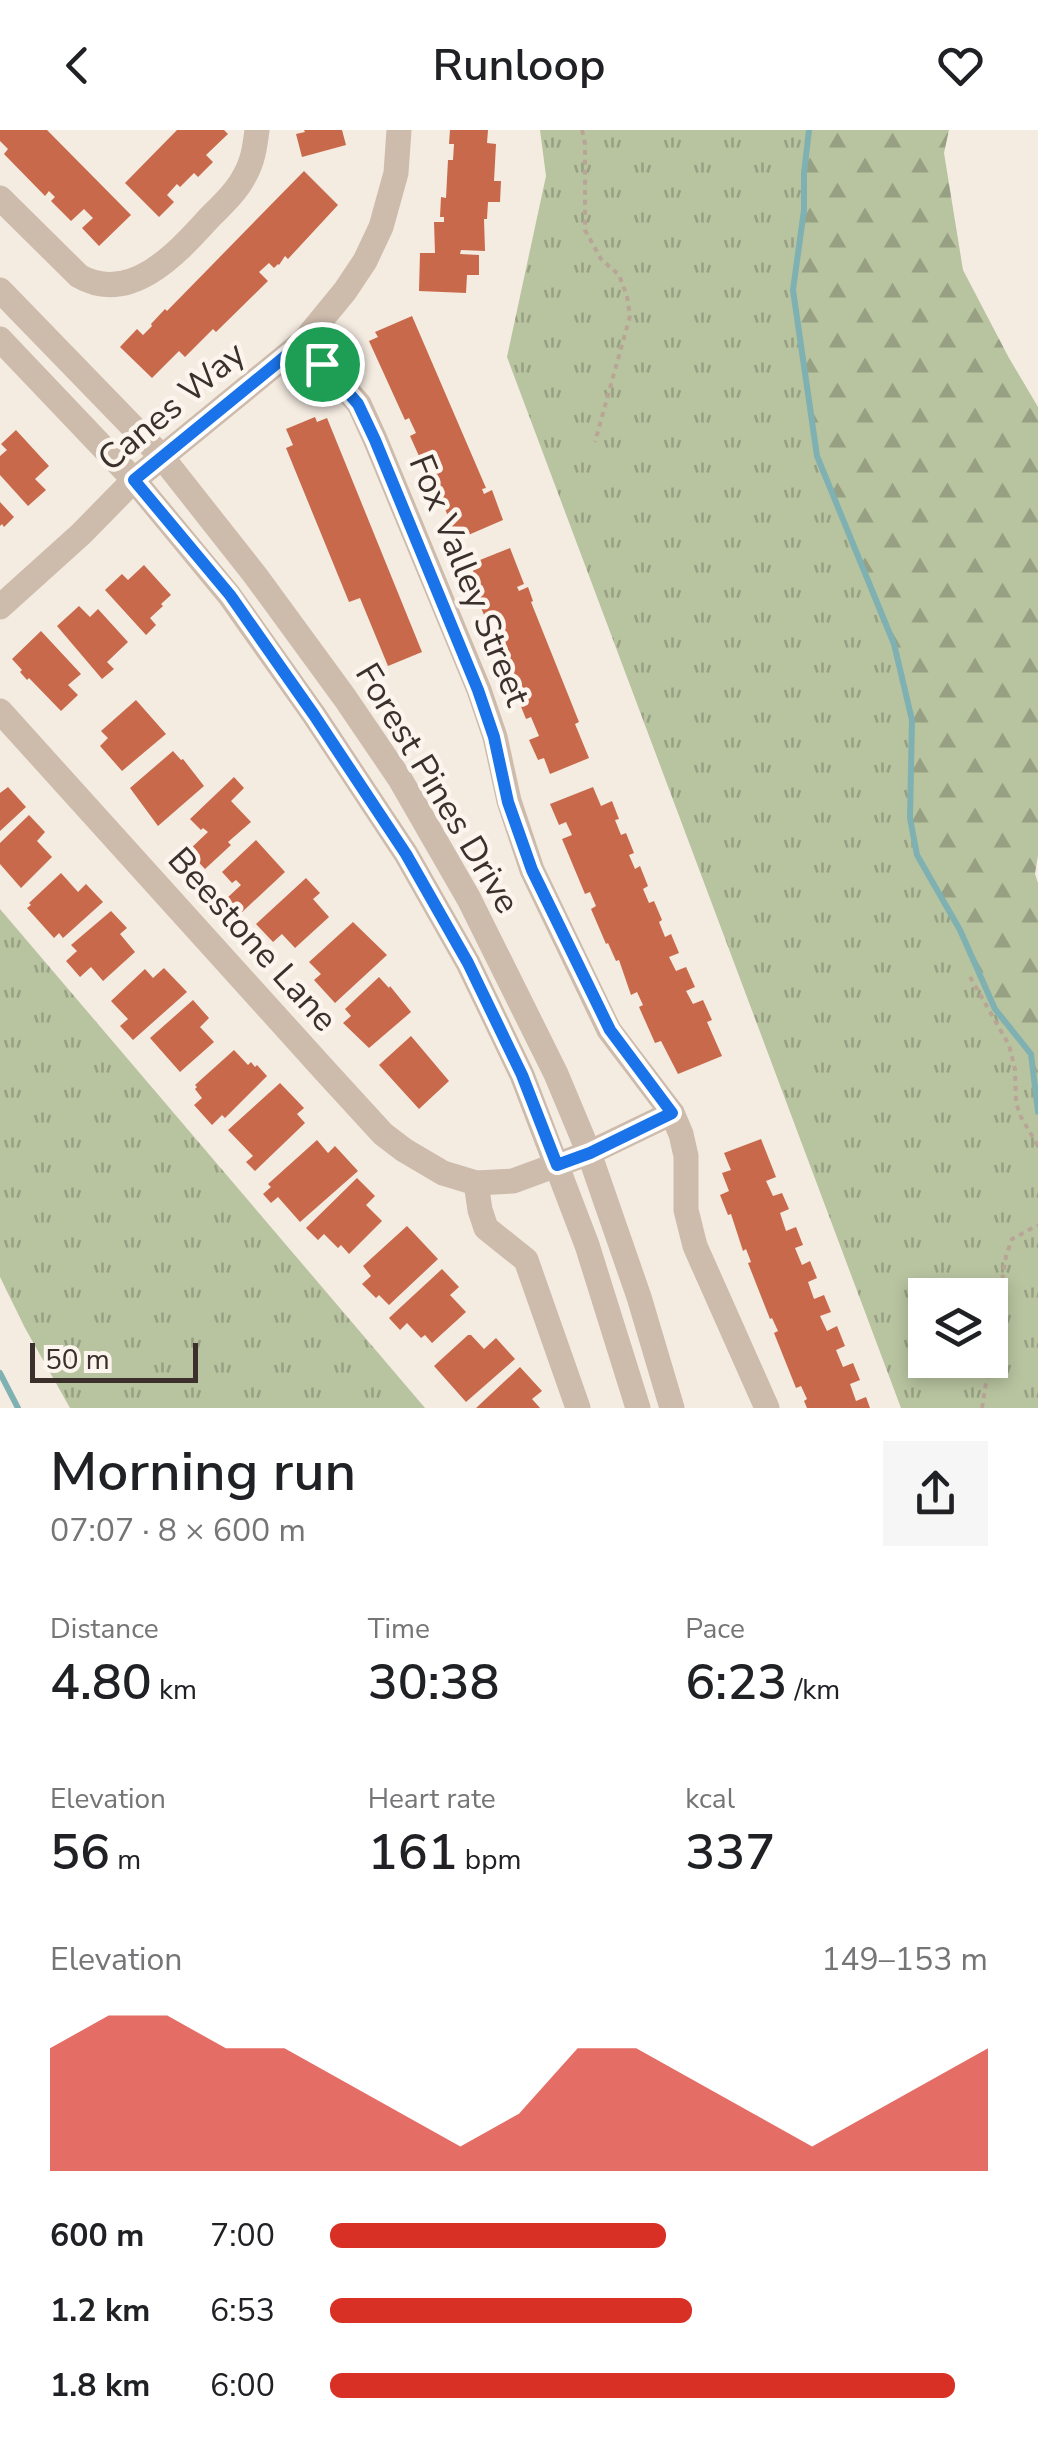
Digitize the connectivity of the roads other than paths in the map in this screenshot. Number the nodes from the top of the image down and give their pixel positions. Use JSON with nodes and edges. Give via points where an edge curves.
{"nodes":[{"id":1,"x":257,"y":130,"type":"edge"},
{"id":2,"x":399,"y":130,"type":"edge"},
{"id":3,"x":0,"y":198,"type":"edge"},
{"id":4,"x":0,"y":290,"type":"edge"},
{"id":5,"x":0,"y":339,"type":"edge"},
{"id":6,"x":304,"y":341,"type":"junction"},
{"id":7,"x":162,"y":457,"type":"junction"},
{"id":8,"x":134,"y":480,"type":"junction"},
{"id":9,"x":0,"y":607,"type":"edge"},
{"id":10,"x":0,"y":711,"type":"edge"},
{"id":11,"x":672,"y":1113,"type":"junction"},
{"id":12,"x":590,"y":1153,"type":"junction"},
{"id":13,"x":557,"y":1165,"type":"junction"},
{"id":14,"x":476,"y":1183,"type":"junction"},
{"id":15,"x":578,"y":1408,"type":"edge"},
{"id":16,"x":638,"y":1408,"type":"edge"},
{"id":17,"x":672,"y":1408,"type":"edge"},
{"id":18,"x":767,"y":1408,"type":"edge"}],
"edges":[{"from":1,"to":3,"type":"street","via":[[247,172],[229,197],[170,260],[125,282],[79,276]]},
{"from":2,"to":6,"type":"street","name":"Canes Way","via":[[381,226],[365,261]]},
{"from":4,"to":7,"type":"street","name":"Forest Pines Drive"},
{"from":5,"to":8,"type":"street","name":"Forest Pines Drive"},
{"from":6,"to":7,"type":"street","name":"Canes Way"},
{"from":6,"to":11,"type":"street","name":"Fox Valley Street","via":[[358,404],[375,440],[478,690],[508,802],[544,898],[610,1030]]},
{"from":7,"to":8,"type":"street","name":"Canes Way"},
{"from":7,"to":12,"type":"street","name":"Forest Pines Drive","via":[[400,779],[469,899]]},
{"from":8,"to":9,"type":"street","name":"Canes Way"},
{"from":8,"to":13,"type":"street","name":"Forest Pines Drive","via":[[230,595],[406,854],[468,963]]},
{"from":10,"to":14,"type":"street","name":"Beestone Lane","via":[[383,1134],[443,1173]]},
{"from":11,"to":12,"type":"street","name":"Beestone Lane"},
{"from":11,"to":18,"type":"street","name":"Fox Valley Street","via":[[686,1156],[686,1210],[695,1246]]},
{"from":12,"to":13,"type":"street","name":"Beestone Lane"},
{"from":12,"to":17,"type":"street","name":"Forest Pines Drive"},
{"from":13,"to":14,"type":"street","name":"Beestone Lane","via":[[513,1181]]},
{"from":13,"to":16,"type":"street","name":"Forest Pines Drive"},
{"from":14,"to":15,"type":"street","via":[[486,1228],[526,1260]]}]}
